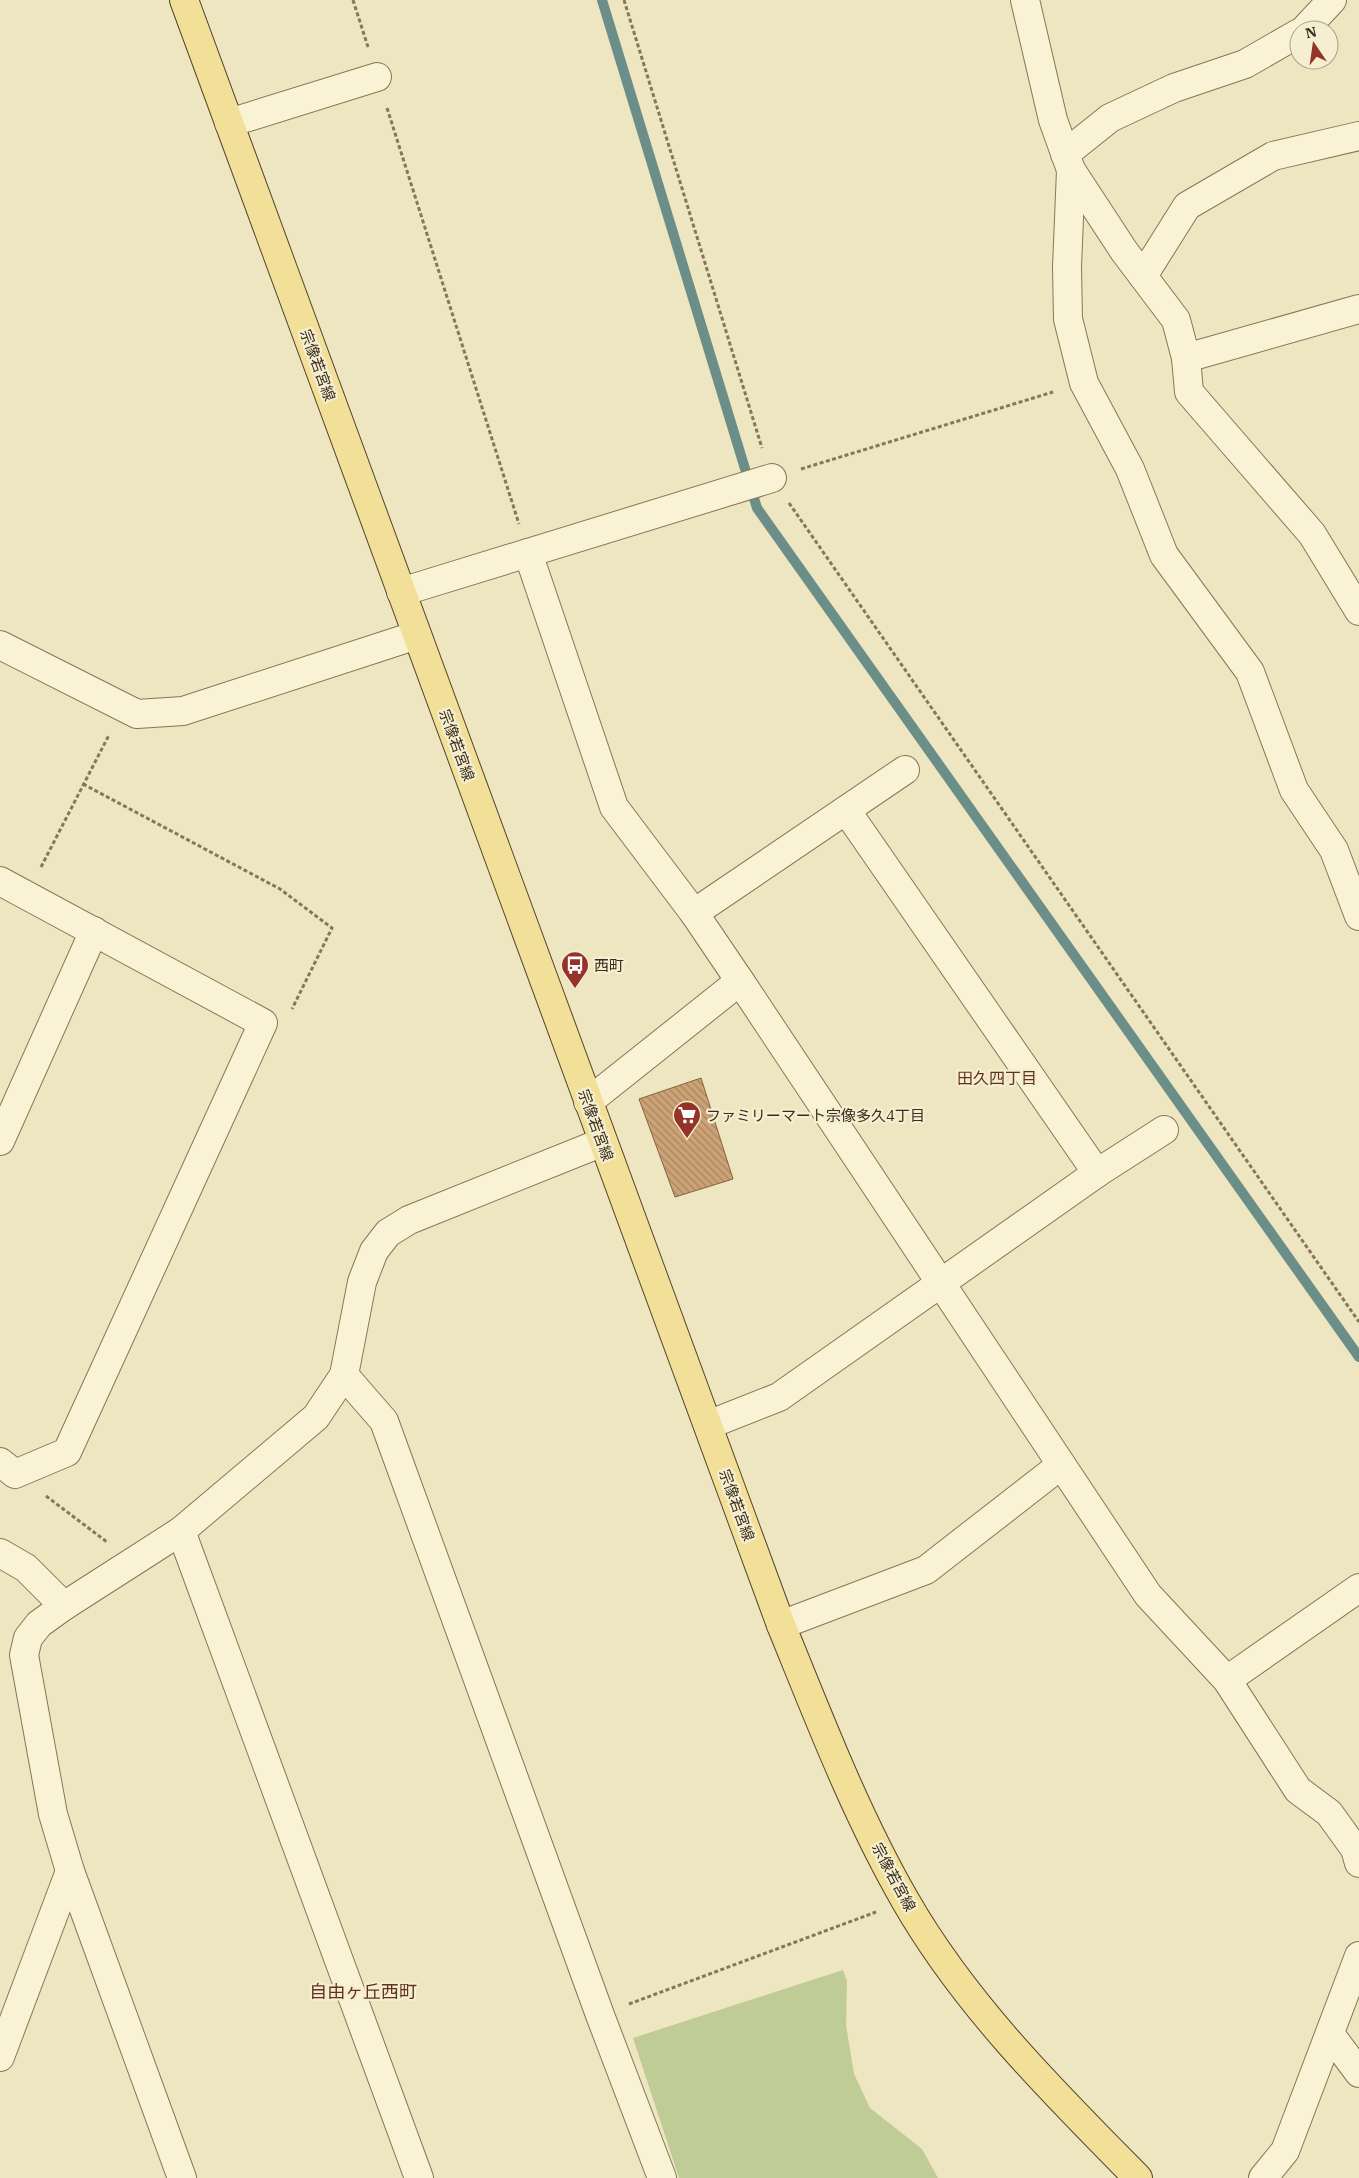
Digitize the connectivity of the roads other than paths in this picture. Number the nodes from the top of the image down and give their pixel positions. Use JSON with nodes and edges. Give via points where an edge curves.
{"nodes":[{"id":1,"x":184,"y":0,"type":"edge"},
{"id":2,"x":1025,"y":0,"type":"edge"},
{"id":3,"x":1332,"y":0,"type":"edge"},
{"id":4,"x":1313,"y":20,"type":"edge"},
{"id":5,"x":1289,"y":39,"type":"edge"},
{"id":6,"x":377,"y":77,"type":"road end"},
{"id":7,"x":229,"y":124,"type":"junction"},
{"id":8,"x":1359,"y":136,"type":"edge"},
{"id":9,"x":1068,"y":162,"type":"junction"},
{"id":10,"x":1142,"y":276,"type":"junction"},
{"id":11,"x":1359,"y":309,"type":"edge"},
{"id":12,"x":1186,"y":358,"type":"junction"},
{"id":13,"x":772,"y":478,"type":"road end"},
{"id":14,"x":528,"y":553,"type":"junction"},
{"id":15,"x":401,"y":592,"type":"junction"},
{"id":16,"x":1359,"y":611,"type":"edge"},
{"id":17,"x":417,"y":635,"type":"junction"},
{"id":18,"x":0,"y":645,"type":"edge"},
{"id":19,"x":905,"y":770,"type":"dead end"},
{"id":20,"x":846,"y":810,"type":"junction"},
{"id":21,"x":0,"y":881,"type":"edge"},
{"id":22,"x":1358,"y":912,"type":"edge"},
{"id":23,"x":694,"y":913,"type":"junction"},
{"id":24,"x":94,"y":931,"type":"junction"},
{"id":25,"x":740,"y":981,"type":"junction"},
{"id":26,"x":588,"y":1102,"type":"junction"},
{"id":27,"x":1164,"y":1130,"type":"dead end"},
{"id":28,"x":0,"y":1141,"type":"edge"},
{"id":29,"x":603,"y":1142,"type":"junction"},
{"id":30,"x":1097,"y":1172,"type":"junction"},
{"id":31,"x":941,"y":1283,"type":"junction"},
{"id":32,"x":344,"y":1374,"type":"junction"},
{"id":33,"x":708,"y":1425,"type":"junction"},
{"id":34,"x":1062,"y":1465,"type":"junction"},
{"id":35,"x":8,"y":1468,"type":"edge"},
{"id":36,"x":182,"y":1531,"type":"junction"},
{"id":37,"x":0,"y":1553,"type":"edge"},
{"id":38,"x":1359,"y":1588,"type":"edge"},
{"id":39,"x":64,"y":1606,"type":"junction"},
{"id":40,"x":781,"y":1625,"type":"junction"},
{"id":41,"x":1227,"y":1680,"type":"junction"},
{"id":42,"x":1359,"y":1863,"type":"edge"},
{"id":43,"x":70,"y":1871,"type":"junction"},
{"id":44,"x":1359,"y":1956,"type":"edge"},
{"id":45,"x":1330,"y":2034,"type":"junction"},
{"id":46,"x":0,"y":2058,"type":"edge"},
{"id":47,"x":1359,"y":2073,"type":"edge"},
{"id":48,"x":182,"y":2178,"type":"edge"},
{"id":49,"x":419,"y":2178,"type":"edge"},
{"id":50,"x":662,"y":2178,"type":"edge"},
{"id":51,"x":1138,"y":2178,"type":"edge"},
{"id":52,"x":1263,"y":2178,"type":"edge"}],
"edges":[{"from":1,"to":7,"type":"main road","name":"宗像若宮線"},
{"from":2,"to":9,"type":"street","via":[[1053,120]]},
{"from":3,"to":4,"type":"street"},
{"from":5,"to":9,"type":"street","via":[[1245,64],[1174,88],[1110,118]]},
{"from":6,"to":7,"type":"street"},
{"from":7,"to":15,"type":"main road","name":"宗像若宮線"},
{"from":8,"to":10,"type":"street","via":[[1273,156],[1187,206]]},
{"from":9,"to":10,"type":"street"},
{"from":9,"to":22,"type":"street","via":[[1068,319],[1084,383],[1130,469],[1164,555],[1250,672],[1294,790],[1334,850]]},
{"from":10,"to":12,"type":"street","via":[[1176,320]]},
{"from":11,"to":12,"type":"street"},
{"from":12,"to":16,"type":"street","via":[[1189,392],[1312,534]]},
{"from":13,"to":14,"type":"street"},
{"from":14,"to":15,"type":"street"},
{"from":14,"to":23,"type":"street","via":[[614,807]]},
{"from":15,"to":17,"type":"main road","name":"宗像若宮線"},
{"from":17,"to":18,"type":"street","via":[[183,711],[137,714]]},
{"from":17,"to":26,"type":"main road","name":"宗像若宮線"},
{"from":19,"to":20,"type":"street"},
{"from":20,"to":23,"type":"street"},
{"from":20,"to":30,"type":"street"},
{"from":21,"to":24,"type":"street"},
{"from":23,"to":25,"type":"street"},
{"from":24,"to":28,"type":"street"},
{"from":24,"to":35,"type":"street","via":[[263,1023],[67,1452]]},
{"from":25,"to":26,"type":"street"},
{"from":25,"to":31,"type":"street"},
{"from":26,"to":29,"type":"main road","name":"宗像若宮線"},
{"from":27,"to":30,"type":"street"},
{"from":29,"to":32,"type":"street","via":[[408,1220],[388,1233],[374,1251],[362,1282]]},
{"from":29,"to":33,"type":"main road","name":"宗像若宮線"},
{"from":30,"to":31,"type":"street"},
{"from":31,"to":33,"type":"street","via":[[779,1398]]},
{"from":31,"to":34,"type":"street"},
{"from":32,"to":36,"type":"street","via":[[316,1417]]},
{"from":32,"to":50,"type":"street","via":[[384,1421]]},
{"from":33,"to":40,"type":"main road","name":"宗像若宮線"},
{"from":34,"to":40,"type":"street","via":[[926,1570]]},
{"from":34,"to":41,"type":"street","via":[[1148,1596]]},
{"from":36,"to":39,"type":"street"},
{"from":36,"to":49,"type":"street"},
{"from":37,"to":39,"type":"street","via":[[26,1568]]},
{"from":38,"to":41,"type":"street"},
{"from":39,"to":43,"type":"street","via":[[39,1624],[28,1638],[24,1655],[53,1814]]},
{"from":40,"to":51,"type":"main road","name":"宗像若宮線","via":[[853,1799],[905,1901],[944,1961],[993,2023],[1058,2097]]},
{"from":41,"to":42,"type":"street","via":[[1298,1790],[1329,1813],[1355,1849]]},
{"from":43,"to":46,"type":"street"},
{"from":43,"to":48,"type":"street"},
{"from":44,"to":45,"type":"street"},
{"from":45,"to":47,"type":"street"},
{"from":45,"to":52,"type":"street","via":[[1285,2151]]}]}
